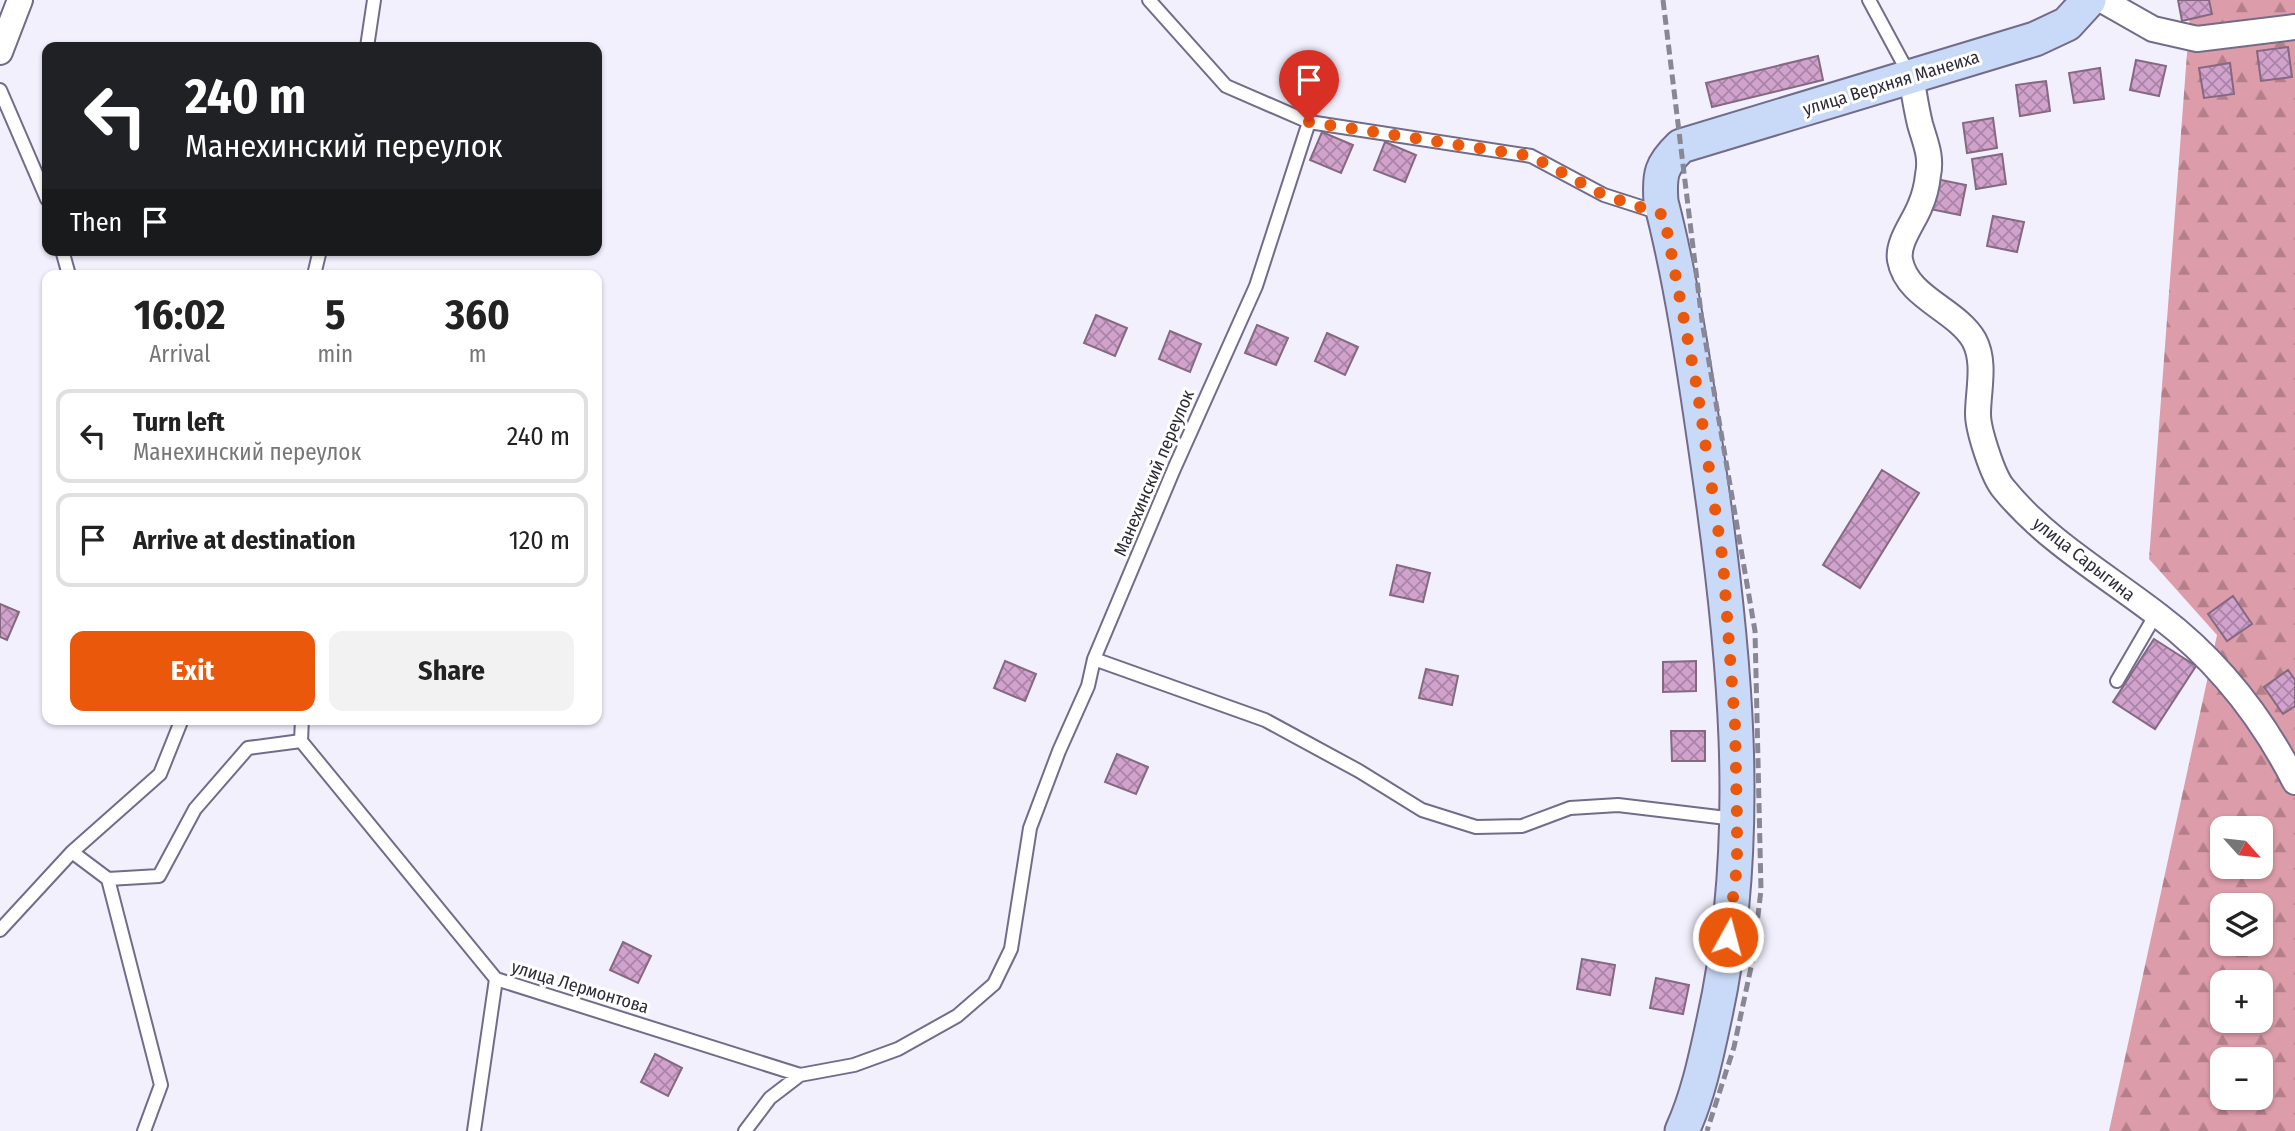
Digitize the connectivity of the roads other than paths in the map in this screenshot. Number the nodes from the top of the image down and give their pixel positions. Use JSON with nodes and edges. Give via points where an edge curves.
{"nodes":[{"id":1,"x":20,"y":0,"type":"edge"},
{"id":2,"x":374,"y":0,"type":"edge"},
{"id":3,"x":1149,"y":0,"type":"edge"},
{"id":4,"x":1869,"y":0,"type":"edge"},
{"id":5,"x":2094,"y":1,"type":"edge"},
{"id":6,"x":2295,"y":27,"type":"edge"},
{"id":7,"x":368,"y":42,"type":"edge"},
{"id":8,"x":0,"y":52,"type":"edge"},
{"id":9,"x":1911,"y":77,"type":"junction"},
{"id":10,"x":0,"y":90,"type":"edge"},
{"id":11,"x":1309,"y":122,"type":"junction"},
{"id":12,"x":42,"y":187,"type":"edge"},
{"id":13,"x":1664,"y":215,"type":"junction"},
{"id":14,"x":2156,"y":614,"type":"junction"},
{"id":15,"x":1094,"y":659,"type":"junction"},
{"id":16,"x":2117,"y":681,"type":"dead end"},
{"id":17,"x":180,"y":725,"type":"edge"},
{"id":18,"x":302,"y":725,"type":"edge"},
{"id":19,"x":301,"y":741,"type":"junction"},
{"id":20,"x":2295,"y":782,"type":"edge"},
{"id":21,"x":1737,"y":819,"type":"junction"},
{"id":22,"x":72,"y":852,"type":"junction"},
{"id":23,"x":108,"y":879,"type":"junction"},
{"id":24,"x":0,"y":930,"type":"edge"},
{"id":25,"x":496,"y":979,"type":"junction"},
{"id":26,"x":800,"y":1075,"type":"junction"},
{"id":27,"x":144,"y":1131,"type":"edge"},
{"id":28,"x":474,"y":1131,"type":"edge"},
{"id":29,"x":745,"y":1131,"type":"edge"},
{"id":30,"x":1682,"y":1131,"type":"edge"}],
"edges":[{"from":1,"to":8,"type":"street"},
{"from":2,"to":7,"type":"lane"},
{"from":3,"to":11,"type":"lane","via":[[1226,86]]},
{"from":4,"to":9,"type":"lane"},
{"from":5,"to":6,"type":"street","via":[[2153,29],[2197,39]]},
{"from":5,"to":9,"type":"main road","name":"улица Верхняя Манеиха","via":[[2067,24],[2035,39]]},
{"from":9,"to":13,"type":"main road","name":"улица Верхняя Манеиха","via":[[1681,146],[1666,161],[1659,180]]},
{"from":9,"to":14,"type":"street","name":"улица Сарыгина","via":[[1929,150],[1929,173],[1899,257],[1913,285],[1959,322],[1974,341],[1979,361],[1980,436],[2001,486],[2036,524]]},
{"from":10,"to":12,"type":"lane"},
{"from":11,"to":13,"type":"lane","via":[[1531,156],[1604,195]]},
{"from":11,"to":15,"type":"lane","name":"Манехинский переулок","via":[[1256,286]]},
{"from":13,"to":21,"type":"main road","via":[[1697,388],[1723,562]]},
{"from":14,"to":16,"type":"lane"},
{"from":14,"to":20,"type":"street","name":"улица Сарыгина","via":[[2230,681],[2275,743]]},
{"from":15,"to":21,"type":"lane","via":[[1265,720],[1422,810],[1476,827],[1522,826],[1570,808],[1618,805]]},
{"from":15,"to":26,"type":"lane","name":"Манехинский переулок","via":[[1088,686],[1030,828],[1011,949],[994,984],[957,1016],[898,1049],[853,1065]]},
{"from":17,"to":22,"type":"lane","via":[[160,774]]},
{"from":18,"to":19,"type":"lane"},
{"from":19,"to":23,"type":"lane","via":[[248,748],[195,809],[159,876]]},
{"from":19,"to":25,"type":"lane"},
{"from":21,"to":30,"type":"main road","via":[[1737,866],[1722,984],[1707,1055]]},
{"from":22,"to":23,"type":"lane"},
{"from":22,"to":24,"type":"lane"},
{"from":23,"to":27,"type":"lane","via":[[161,1085]]},
{"from":25,"to":26,"type":"lane","name":"улица Лермонтова"},
{"from":25,"to":28,"type":"lane","name":"улица Лермонтова"},
{"from":26,"to":29,"type":"lane","via":[[770,1098]]}]}
